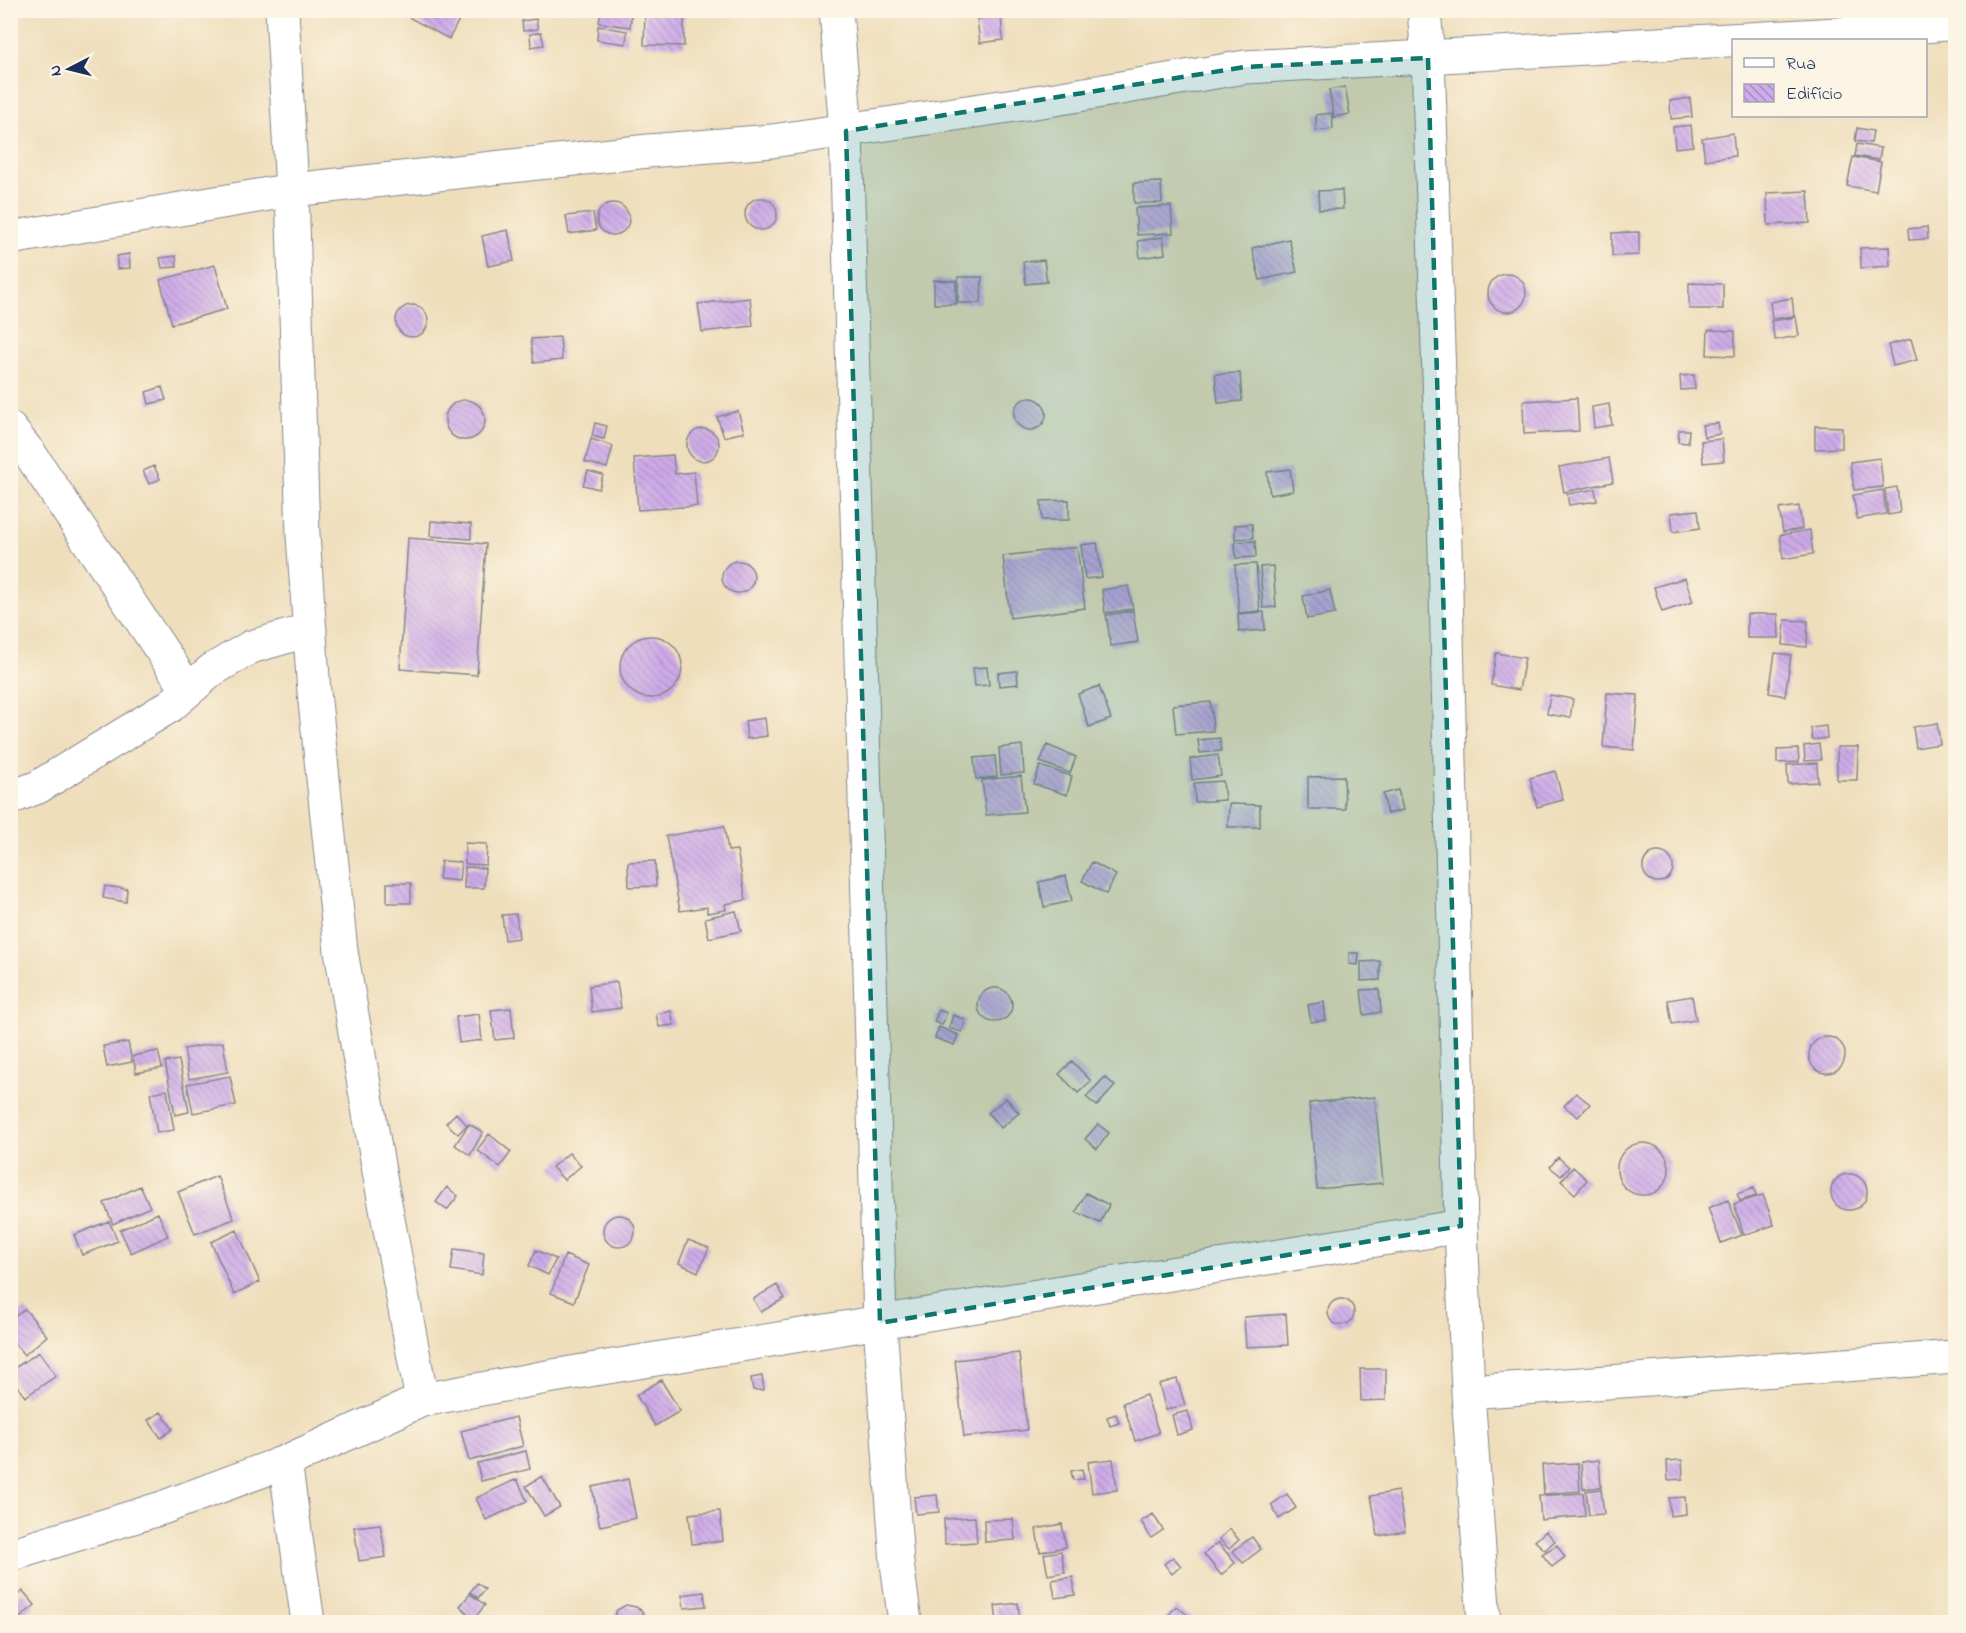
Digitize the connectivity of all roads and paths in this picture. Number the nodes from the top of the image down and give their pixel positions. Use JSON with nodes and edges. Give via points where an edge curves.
{"nodes":[{"id":1,"x":282,"y":10,"type":"edge"},
{"id":2,"x":836,"y":10,"type":"edge"},
{"id":3,"x":1424,"y":10,"type":"edge"},
{"id":4,"x":1956,"y":23,"type":"edge"},
{"id":5,"x":1753,"y":39,"type":"edge"},
{"id":6,"x":1732,"y":40,"type":"edge"},
{"id":7,"x":1428,"y":58,"type":"junction"},
{"id":8,"x":846,"y":131,"type":"junction"},
{"id":9,"x":292,"y":190,"type":"junction"},
{"id":10,"x":10,"y":238,"type":"edge"},
{"id":11,"x":10,"y":429,"type":"edge"},
{"id":12,"x":310,"y":630,"type":"junction"},
{"id":13,"x":188,"y":690,"type":"junction"},
{"id":14,"x":10,"y":798,"type":"edge"},
{"id":15,"x":1461,"y":1226,"type":"junction"},
{"id":16,"x":880,"y":1323,"type":"junction"},
{"id":17,"x":1956,"y":1357,"type":"edge"},
{"id":18,"x":1468,"y":1392,"type":"junction"},
{"id":19,"x":422,"y":1400,"type":"junction"},
{"id":20,"x":285,"y":1462,"type":"junction"},
{"id":21,"x":10,"y":1555,"type":"edge"},
{"id":22,"x":308,"y":1623,"type":"edge"},
{"id":23,"x":905,"y":1623,"type":"edge"},
{"id":24,"x":1484,"y":1623,"type":"edge"}],
"edges":[{"from":1,"to":9,"type":"street"},
{"from":2,"to":8,"type":"street"},
{"from":3,"to":7,"type":"street"},
{"from":4,"to":5,"type":"street"},
{"from":6,"to":7,"type":"street"},
{"from":7,"to":8,"type":"street","via":[[1245,67]]},
{"from":7,"to":15,"type":"street","via":[[1445,549]]},
{"from":8,"to":9,"type":"street"},
{"from":8,"to":16,"type":"street"},
{"from":9,"to":10,"type":"street"},
{"from":9,"to":12,"type":"street","via":[[303,535]]},
{"from":11,"to":13,"type":"street"},
{"from":12,"to":13,"type":"street","via":[[251,647]]},
{"from":12,"to":19,"type":"street","via":[[341,951]]},
{"from":13,"to":14,"type":"street","via":[[170,706],[38,787]]},
{"from":15,"to":16,"type":"street"},
{"from":15,"to":18,"type":"street"},
{"from":16,"to":19,"type":"street"},
{"from":16,"to":23,"type":"street"},
{"from":17,"to":18,"type":"street"},
{"from":18,"to":24,"type":"street"},
{"from":19,"to":20,"type":"street"},
{"from":20,"to":21,"type":"street","via":[[162,1508]]},
{"from":20,"to":22,"type":"street"}]}
